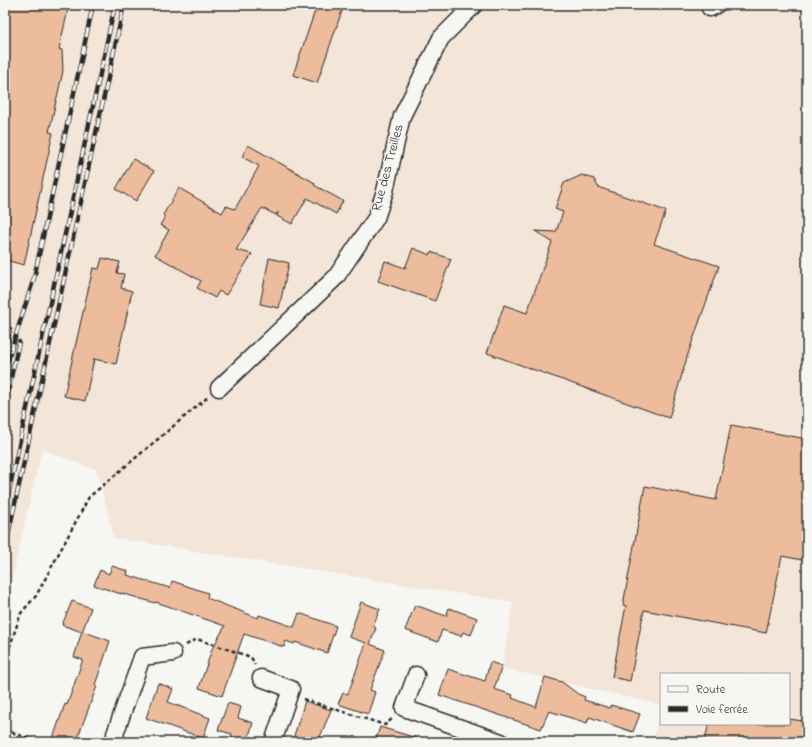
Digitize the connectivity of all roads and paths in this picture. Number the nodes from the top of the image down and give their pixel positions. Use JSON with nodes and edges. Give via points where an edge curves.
{"nodes":[{"id":1,"x":474,"y":5,"type":"edge"},
{"id":2,"x":219,"y":388,"type":"joint"},
{"id":3,"x":173,"y":653,"type":"joint"},
{"id":4,"x":5,"y":661,"type":"edge"},
{"id":5,"x":416,"y":675,"type":"dead end"},
{"id":6,"x":261,"y":678,"type":"joint"},
{"id":7,"x":289,"y":695,"type":"junction"},
{"id":8,"x":404,"y":708,"type":"junction"},
{"id":9,"x":5,"y":730,"type":"edge"},
{"id":10,"x":460,"y":736,"type":"edge"},
{"id":11,"x":40,"y":742,"type":"edge"},
{"id":12,"x":117,"y":742,"type":"edge"},
{"id":13,"x":273,"y":742,"type":"edge"},
{"id":14,"x":500,"y":742,"type":"edge"}],
"edges":[{"from":1,"to":2,"type":"street","name":"Rue des Treilles","via":[[441,38],[402,116],[385,191],[376,218],[336,277]]},
{"from":2,"to":4,"type":"path","via":[[89,497],[36,596],[21,613]]},
{"from":3,"to":6,"type":"path","via":[[197,639],[251,657]]},
{"from":3,"to":12,"type":"street","via":[[142,657],[115,734]]},
{"from":5,"to":8,"type":"street"},
{"from":6,"to":7,"type":"street","via":[[291,689]]},
{"from":7,"to":8,"type":"path","via":[[385,725]]},
{"from":7,"to":13,"type":"street"},
{"from":8,"to":10,"type":"street"},
{"from":9,"to":11,"type":"path"},
{"from":10,"to":14,"type":"street"}]}
